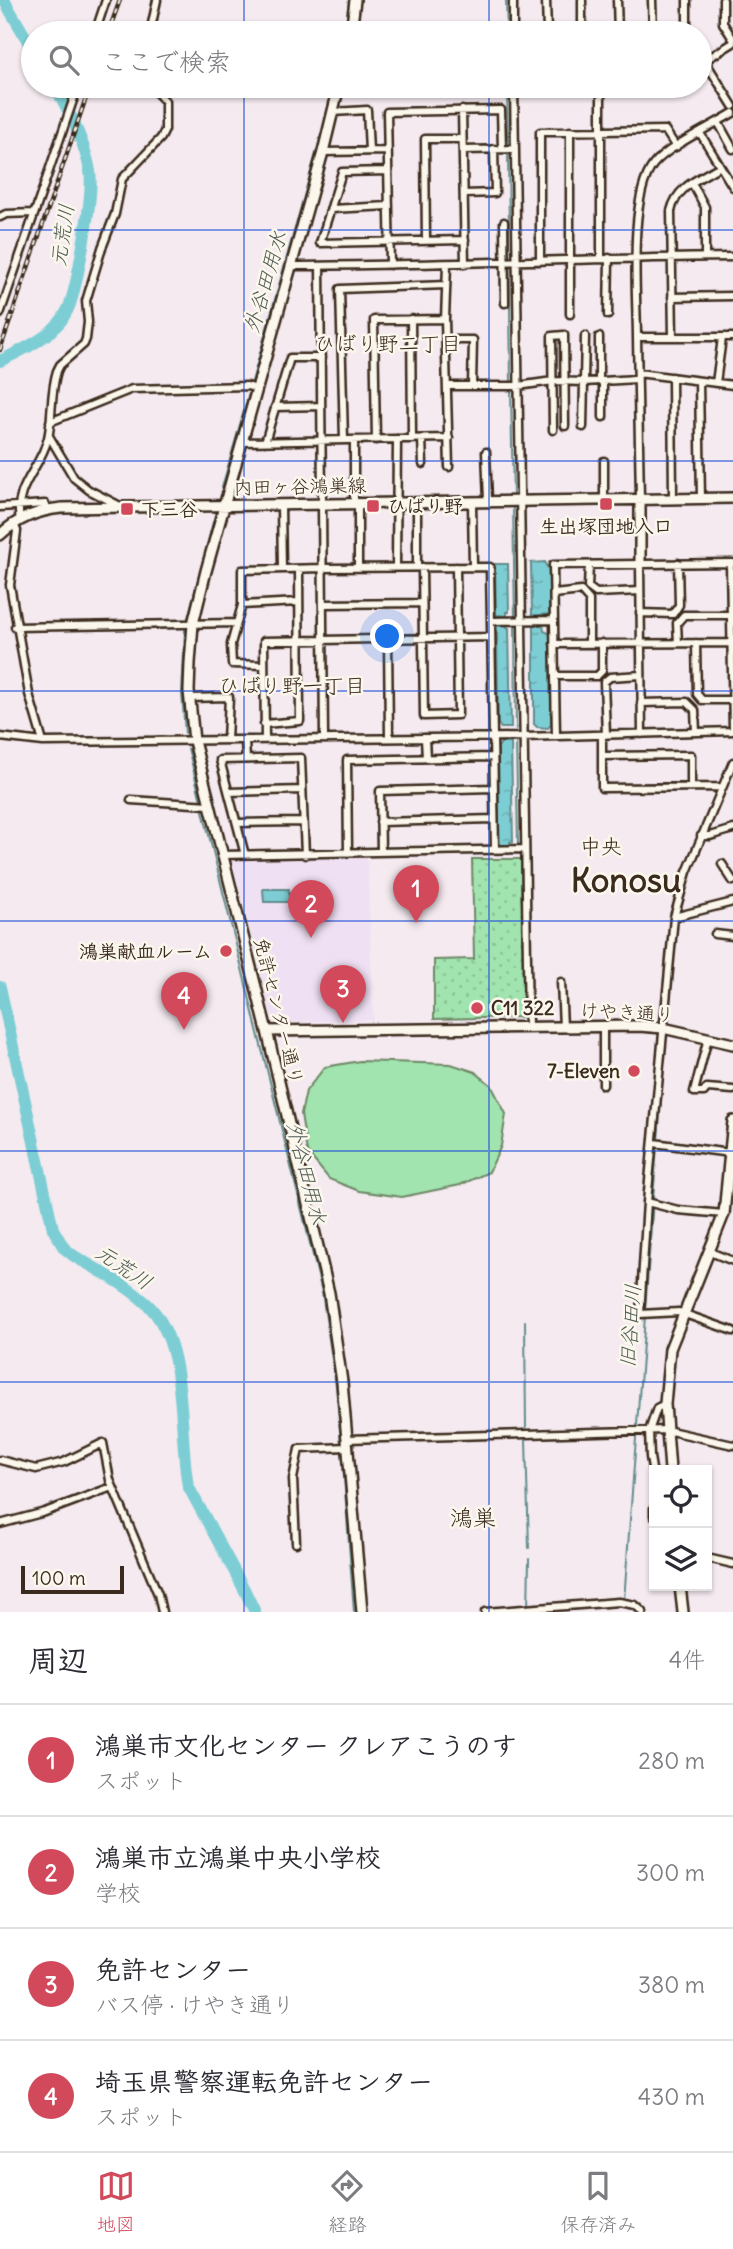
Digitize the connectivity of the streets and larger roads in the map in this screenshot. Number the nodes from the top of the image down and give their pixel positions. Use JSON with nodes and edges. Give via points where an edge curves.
{"nodes":[{"id":1,"x":106,"y":0,"type":"edge"},
{"id":2,"x":157,"y":0,"type":"edge"},
{"id":3,"x":355,"y":0,"type":"edge"},
{"id":4,"x":513,"y":0,"type":"edge"},
{"id":5,"x":546,"y":0,"type":"edge"},
{"id":6,"x":582,"y":0,"type":"edge"},
{"id":7,"x":617,"y":0,"type":"edge"},
{"id":8,"x":652,"y":0,"type":"edge"},
{"id":9,"x":687,"y":0,"type":"edge"},
{"id":10,"x":723,"y":0,"type":"edge"},
{"id":11,"x":99,"y":21,"type":"edge"},
{"id":12,"x":153,"y":21,"type":"edge"},
{"id":13,"x":352,"y":21,"type":"edge"},
{"id":14,"x":513,"y":21,"type":"edge"},
{"id":15,"x":547,"y":21,"type":"edge"},
{"id":16,"x":582,"y":21,"type":"edge"},
{"id":17,"x":618,"y":21,"type":"edge"},
{"id":18,"x":653,"y":21,"type":"edge"},
{"id":19,"x":687,"y":21,"type":"edge"},
{"id":20,"x":733,"y":41,"type":"edge"},
{"id":21,"x":712,"y":55,"type":"edge"},
{"id":22,"x":712,"y":73,"type":"edge"},
{"id":23,"x":74,"y":98,"type":"edge"},
{"id":24,"x":162,"y":98,"type":"edge"},
{"id":25,"x":336,"y":98,"type":"edge"},
{"id":26,"x":514,"y":98,"type":"edge"},
{"id":27,"x":601,"y":98,"type":"edge"},
{"id":28,"x":733,"y":106,"type":"edge"},
{"id":29,"x":462,"y":110,"type":"junction"},
{"id":30,"x":333,"y":112,"type":"junction"},
{"id":31,"x":733,"y":113,"type":"edge"},
{"id":32,"x":718,"y":122,"type":"junction"},
{"id":33,"x":601,"y":130,"type":"junction"},
{"id":34,"x":570,"y":131,"type":"junction"},
{"id":35,"x":700,"y":133,"type":"junction"},
{"id":36,"x":462,"y":139,"type":"junction"},
{"id":37,"x":676,"y":146,"type":"junction"},
{"id":38,"x":498,"y":149,"type":"junction"},
{"id":39,"x":514,"y":149,"type":"junction"},
{"id":40,"x":733,"y":149,"type":"edge"},
{"id":41,"x":387,"y":150,"type":"junction"},
{"id":42,"x":463,"y":150,"type":"junction"},
{"id":43,"x":369,"y":151,"type":"junction"},
{"id":44,"x":323,"y":152,"type":"junction"},
{"id":45,"x":720,"y":166,"type":"junction"},
{"id":46,"x":388,"y":171,"type":"junction"},
{"id":47,"x":692,"y":183,"type":"junction"},
{"id":48,"x":733,"y":187,"type":"edge"},
{"id":49,"x":464,"y":194,"type":"junction"},
{"id":50,"x":389,"y":206,"type":"junction"},
{"id":51,"x":331,"y":209,"type":"junction"},
{"id":52,"x":33,"y":214,"type":"junction"},
{"id":53,"x":0,"y":217,"type":"edge"},
{"id":54,"x":504,"y":222,"type":"dead end"},
{"id":55,"x":465,"y":240,"type":"junction"},
{"id":56,"x":426,"y":241,"type":"junction"},
{"id":57,"x":390,"y":242,"type":"junction"},
{"id":58,"x":636,"y":257,"type":"junction"},
{"id":59,"x":671,"y":257,"type":"junction"},
{"id":60,"x":705,"y":257,"type":"junction"},
{"id":61,"x":733,"y":257,"type":"edge"},
{"id":62,"x":609,"y":258,"type":"junction"},
{"id":63,"x":601,"y":259,"type":"junction"},
{"id":64,"x":571,"y":260,"type":"junction"},
{"id":65,"x":540,"y":261,"type":"junction"},
{"id":66,"x":516,"y":262,"type":"junction"},
{"id":67,"x":504,"y":263,"type":"junction"},
{"id":68,"x":465,"y":264,"type":"junction"},
{"id":69,"x":390,"y":265,"type":"junction"},
{"id":70,"x":447,"y":265,"type":"junction"},
{"id":71,"x":320,"y":266,"type":"junction"},
{"id":72,"x":290,"y":267,"type":"junction"},
{"id":73,"x":446,"y":285,"type":"junction"},
{"id":74,"x":733,"y":296,"type":"edge"},
{"id":75,"x":672,"y":297,"type":"junction"},
{"id":76,"x":2,"y":303,"type":"edge"},
{"id":77,"x":505,"y":303,"type":"dead end"},
{"id":78,"x":0,"y":314,"type":"edge"},
{"id":79,"x":570,"y":314,"type":"dead end"},
{"id":80,"x":608,"y":315,"type":"dead end"},
{"id":81,"x":445,"y":318,"type":"junction"},
{"id":82,"x":411,"y":319,"type":"junction"},
{"id":83,"x":584,"y":336,"type":"dead end"},
{"id":84,"x":599,"y":337,"type":"dead end"},
{"id":85,"x":637,"y":337,"type":"junction"},
{"id":86,"x":673,"y":337,"type":"junction"},
{"id":87,"x":733,"y":337,"type":"edge"},
{"id":88,"x":722,"y":338,"type":"junction"},
{"id":89,"x":446,"y":340,"type":"junction"},
{"id":90,"x":321,"y":358,"type":"junction"},
{"id":91,"x":637,"y":376,"type":"junction"},
{"id":92,"x":672,"y":377,"type":"junction"},
{"id":93,"x":552,"y":381,"type":"junction"},
{"id":94,"x":565,"y":381,"type":"junction"},
{"id":95,"x":601,"y":381,"type":"junction"},
{"id":96,"x":699,"y":381,"type":"junction"},
{"id":97,"x":584,"y":382,"type":"junction"},
{"id":98,"x":716,"y":383,"type":"junction"},
{"id":99,"x":733,"y":385,"type":"edge"},
{"id":100,"x":447,"y":386,"type":"junction"},
{"id":101,"x":472,"y":386,"type":"junction"},
{"id":102,"x":518,"y":386,"type":"junction"},
{"id":103,"x":257,"y":388,"type":"junction"},
{"id":104,"x":275,"y":407,"type":"junction"},
{"id":105,"x":321,"y":407,"type":"junction"},
{"id":106,"x":603,"y":417,"type":"dead end"},
{"id":107,"x":50,"y":422,"type":"junction"},
{"id":108,"x":565,"y":426,"type":"dead end"},
{"id":109,"x":583,"y":428,"type":"dead end"},
{"id":110,"x":553,"y":430,"type":"dead end"},
{"id":111,"x":49,"y":436,"type":"junction"},
{"id":112,"x":397,"y":439,"type":"junction"},
{"id":113,"x":412,"y":439,"type":"junction"},
{"id":114,"x":422,"y":439,"type":"junction"},
{"id":115,"x":449,"y":439,"type":"junction"},
{"id":116,"x":321,"y":440,"type":"junction"},
{"id":117,"x":344,"y":440,"type":"junction"},
{"id":118,"x":354,"y":440,"type":"junction"},
{"id":119,"x":376,"y":440,"type":"junction"},
{"id":120,"x":242,"y":442,"type":"junction"},
{"id":121,"x":265,"y":442,"type":"junction"},
{"id":122,"x":486,"y":452,"type":"dead end"},
{"id":123,"x":604,"y":461,"type":"dead end"},
{"id":124,"x":423,"y":464,"type":"dead end"},
{"id":125,"x":449,"y":467,"type":"dead end"},
{"id":126,"x":733,"y":498,"type":"edge"},
{"id":127,"x":604,"y":499,"type":"junction"},
{"id":128,"x":640,"y":499,"type":"junction"},
{"id":129,"x":673,"y":499,"type":"junction"},
{"id":130,"x":701,"y":499,"type":"junction"},
{"id":131,"x":472,"y":501,"type":"junction"},
{"id":132,"x":488,"y":501,"type":"junction"},
{"id":133,"x":520,"y":501,"type":"junction"},
{"id":134,"x":398,"y":502,"type":"junction"},
{"id":135,"x":417,"y":502,"type":"junction"},
{"id":136,"x":281,"y":503,"type":"junction"},
{"id":137,"x":356,"y":503,"type":"junction"},
{"id":138,"x":323,"y":504,"type":"junction"},
{"id":139,"x":225,"y":505,"type":"junction"},
{"id":140,"x":17,"y":506,"type":"junction"},
{"id":141,"x":120,"y":506,"type":"junction"},
{"id":142,"x":0,"y":507,"type":"edge"},
{"id":143,"x":48,"y":509,"type":"junction"},
{"id":144,"x":17,"y":522,"type":"junction"},
{"id":145,"x":0,"y":535,"type":"edge"},
{"id":146,"x":678,"y":563,"type":"junction"},
{"id":147,"x":732,"y":563,"type":"edge"},
{"id":148,"x":640,"y":564,"type":"junction"},
{"id":149,"x":589,"y":565,"type":"junction"},
{"id":150,"x":396,"y":567,"type":"junction"},
{"id":151,"x":420,"y":567,"type":"junction"},
{"id":152,"x":456,"y":567,"type":"junction"},
{"id":153,"x":473,"y":567,"type":"junction"},
{"id":154,"x":323,"y":568,"type":"junction"},
{"id":155,"x":358,"y":568,"type":"junction"},
{"id":156,"x":282,"y":569,"type":"junction"},
{"id":157,"x":299,"y":569,"type":"junction"},
{"id":158,"x":640,"y":590,"type":"junction"},
{"id":159,"x":554,"y":594,"type":"junction"},
{"id":160,"x":299,"y":602,"type":"junction"},
{"id":161,"x":422,"y":603,"type":"junction"},
{"id":162,"x":323,"y":604,"type":"junction"},
{"id":163,"x":242,"y":605,"type":"junction"},
{"id":164,"x":640,"y":613,"type":"junction"},
{"id":165,"x":730,"y":615,"type":"junction"},
{"id":166,"x":522,"y":620,"type":"junction"},
{"id":167,"x":554,"y":620,"type":"junction"},
{"id":168,"x":491,"y":621,"type":"junction"},
{"id":169,"x":237,"y":623,"type":"junction"},
{"id":170,"x":193,"y":624,"type":"junction"},
{"id":171,"x":16,"y":627,"type":"junction"},
{"id":172,"x":491,"y":637,"type":"junction"},
{"id":173,"x":457,"y":638,"type":"junction"},
{"id":174,"x":323,"y":640,"type":"junction"},
{"id":175,"x":388,"y":640,"type":"junction"},
{"id":176,"x":422,"y":640,"type":"junction"},
{"id":177,"x":300,"y":641,"type":"junction"},
{"id":178,"x":589,"y":643,"type":"junction"},
{"id":179,"x":602,"y":643,"type":"junction"},
{"id":180,"x":640,"y":643,"type":"junction"},
{"id":181,"x":678,"y":643,"type":"junction"},
{"id":182,"x":695,"y":643,"type":"junction"},
{"id":183,"x":732,"y":643,"type":"edge"},
{"id":184,"x":554,"y":644,"type":"junction"},
{"id":185,"x":263,"y":664,"type":"junction"},
{"id":186,"x":641,"y":675,"type":"junction"},
{"id":187,"x":555,"y":676,"type":"junction"},
{"id":188,"x":189,"y":698,"type":"junction"},
{"id":189,"x":732,"y":700,"type":"edge"},
{"id":190,"x":641,"y":703,"type":"junction"},
{"id":191,"x":264,"y":724,"type":"junction"},
{"id":192,"x":733,"y":731,"type":"edge"},
{"id":193,"x":695,"y":732,"type":"junction"},
{"id":194,"x":642,"y":734,"type":"junction"},
{"id":195,"x":604,"y":735,"type":"junction"},
{"id":196,"x":493,"y":736,"type":"junction"},
{"id":197,"x":556,"y":736,"type":"junction"},
{"id":198,"x":0,"y":737,"type":"edge"},
{"id":199,"x":523,"y":737,"type":"junction"},
{"id":200,"x":389,"y":738,"type":"junction"},
{"id":201,"x":425,"y":738,"type":"junction"},
{"id":202,"x":324,"y":739,"type":"junction"},
{"id":203,"x":227,"y":740,"type":"junction"},
{"id":204,"x":245,"y":740,"type":"junction"},
{"id":205,"x":265,"y":740,"type":"junction"},
{"id":206,"x":194,"y":741,"type":"junction"},
{"id":207,"x":43,"y":742,"type":"junction"},
{"id":208,"x":602,"y":756,"type":"junction"},
{"id":209,"x":493,"y":757,"type":"junction"},
{"id":210,"x":426,"y":758,"type":"junction"},
{"id":211,"x":246,"y":759,"type":"junction"},
{"id":212,"x":733,"y":762,"type":"edge"},
{"id":213,"x":691,"y":787,"type":"junction"},
{"id":214,"x":722,"y":787,"type":"junction"},
{"id":215,"x":493,"y":788,"type":"junction"},
{"id":216,"x":302,"y":790,"type":"junction"},
{"id":217,"x":229,"y":792,"type":"junction"},
{"id":218,"x":131,"y":800,"type":"dead end"},
{"id":219,"x":209,"y":805,"type":"junction"},
{"id":220,"x":494,"y":819,"type":"junction"},
{"id":221,"x":237,"y":822,"type":"junction"},
{"id":222,"x":303,"y":822,"type":"junction"},
{"id":223,"x":380,"y":822,"type":"junction"},
{"id":224,"x":733,"y":829,"type":"edge"},
{"id":225,"x":701,"y":836,"type":"junction"},
{"id":226,"x":495,"y":849,"type":"junction"},
{"id":227,"x":525,"y":849,"type":"junction"},
{"id":228,"x":381,"y":852,"type":"junction"},
{"id":229,"x":348,"y":853,"type":"junction"},
{"id":230,"x":221,"y":855,"type":"junction"},
{"id":231,"x":245,"y":855,"type":"junction"},
{"id":232,"x":305,"y":855,"type":"junction"},
{"id":233,"x":722,"y":864,"type":"dead end"},
{"id":234,"x":733,"y":881,"type":"edge"},
{"id":235,"x":733,"y":902,"type":"edge"},
{"id":236,"x":674,"y":917,"type":"junction"},
{"id":237,"x":715,"y":934,"type":"dead end"},
{"id":238,"x":733,"y":936,"type":"edge"},
{"id":239,"x":561,"y":982,"type":"dead end"},
{"id":240,"x":603,"y":1026,"type":"junction"},
{"id":241,"x":563,"y":1027,"type":"junction"},
{"id":242,"x":527,"y":1028,"type":"junction"},
{"id":243,"x":663,"y":1028,"type":"junction"},
{"id":244,"x":267,"y":1031,"type":"junction"},
{"id":245,"x":708,"y":1038,"type":"junction"},
{"id":246,"x":733,"y":1044,"type":"edge"},
{"id":247,"x":603,"y":1085,"type":"dead end"},
{"id":248,"x":733,"y":1090,"type":"edge"},
{"id":249,"x":733,"y":1121,"type":"edge"},
{"id":250,"x":654,"y":1143,"type":"junction"},
{"id":251,"x":730,"y":1153,"type":"junction"},
{"id":252,"x":730,"y":1189,"type":"edge"},
{"id":253,"x":647,"y":1202,"type":"junction"},
{"id":254,"x":724,"y":1214,"type":"junction"},
{"id":255,"x":710,"y":1252,"type":"junction"},
{"id":256,"x":733,"y":1261,"type":"edge"},
{"id":257,"x":686,"y":1313,"type":"junction"},
{"id":258,"x":733,"y":1331,"type":"edge"},
{"id":259,"x":666,"y":1404,"type":"junction"},
{"id":260,"x":666,"y":1430,"type":"junction"},
{"id":261,"x":649,"y":1431,"type":"junction"},
{"id":262,"x":347,"y":1443,"type":"junction"},
{"id":263,"x":733,"y":1445,"type":"edge"},
{"id":264,"x":0,"y":1460,"type":"edge"},
{"id":265,"x":651,"y":1465,"type":"edge"},
{"id":266,"x":670,"y":1465,"type":"edge"},
{"id":267,"x":112,"y":1487,"type":"junction"},
{"id":268,"x":0,"y":1524,"type":"edge"},
{"id":269,"x":296,"y":1543,"type":"dead end"},
{"id":270,"x":712,"y":1559,"type":"edge"},
{"id":271,"x":733,"y":1564,"type":"edge"},
{"id":272,"x":680,"y":1591,"type":"edge"},
{"id":273,"x":619,"y":1602,"type":"junction"},
{"id":274,"x":531,"y":1610,"type":"edge"},
{"id":275,"x":162,"y":1612,"type":"edge"},
{"id":276,"x":362,"y":1612,"type":"edge"},
{"id":277,"x":485,"y":1612,"type":"edge"},
{"id":278,"x":618,"y":1612,"type":"edge"},
{"id":279,"x":643,"y":1612,"type":"edge"},
{"id":280,"x":682,"y":1612,"type":"edge"}],
"edges":[{"from":1,"to":11,"type":"street"},
{"from":2,"to":12,"type":"street"},
{"from":3,"to":13,"type":"street"},
{"from":4,"to":14,"type":"street"},
{"from":5,"to":15,"type":"street"},
{"from":6,"to":16,"type":"street"},
{"from":7,"to":17,"type":"street"},
{"from":8,"to":18,"type":"street"},
{"from":9,"to":19,"type":"street"},
{"from":10,"to":20,"type":"street","via":[[723,23]]},
{"from":20,"to":21,"type":"street"},
{"from":22,"to":28,"type":"street"},
{"from":23,"to":52,"type":"street"},
{"from":24,"to":107,"type":"street","via":[[165,130],[122,179],[116,214],[86,301],[86,339],[57,371]]},
{"from":25,"to":30,"type":"street","name":"免許センター通り"},
{"from":26,"to":39,"type":"street"},
{"from":27,"to":33,"type":"street"},
{"from":29,"to":36,"type":"street"},
{"from":29,"to":38,"type":"street","via":[[501,110]]},
{"from":29,"to":41,"type":"street","via":[[387,112]]},
{"from":30,"to":43,"type":"street","via":[[367,110]]},
{"from":30,"to":44,"type":"street","name":"免許センター通り"},
{"from":31,"to":32,"type":"street"},
{"from":32,"to":35,"type":"street"},
{"from":32,"to":40,"type":"street"},
{"from":33,"to":34,"type":"street"},
{"from":33,"to":37,"type":"street","via":[[665,130]]},
{"from":33,"to":63,"type":"street"},
{"from":34,"to":64,"type":"street"},
{"from":34,"to":65,"type":"street","via":[[540,132]]},
{"from":35,"to":37,"type":"street"},
{"from":35,"to":45,"type":"street"},
{"from":36,"to":42,"type":"street"},
{"from":36,"to":56,"type":"street","via":[[425,139]]},
{"from":37,"to":58,"type":"street","via":[[653,165],[644,181]]},
{"from":38,"to":39,"type":"street"},
{"from":38,"to":42,"type":"street"},
{"from":38,"to":49,"type":"street","via":[[495,193]]},
{"from":39,"to":66,"type":"street"},
{"from":41,"to":43,"type":"street"},
{"from":41,"to":46,"type":"street"},
{"from":42,"to":49,"type":"street"},
{"from":43,"to":44,"type":"street"},
{"from":44,"to":72,"type":"street","name":"免許センター通り"},
{"from":45,"to":47,"type":"street"},
{"from":45,"to":48,"type":"street"},
{"from":46,"to":50,"type":"street"},
{"from":46,"to":51,"type":"street","via":[[342,172]]},
{"from":47,"to":59,"type":"street","via":[[674,198]]},
{"from":47,"to":60,"type":"street","via":[[705,207]]},
{"from":49,"to":55,"type":"street"},
{"from":50,"to":51,"type":"street"},
{"from":50,"to":57,"type":"street"},
{"from":51,"to":57,"type":"street","via":[[320,243]]},
{"from":52,"to":53,"type":"street"},
{"from":52,"to":76,"type":"street"},
{"from":54,"to":67,"type":"street"},
{"from":55,"to":56,"type":"street"},
{"from":55,"to":68,"type":"street"},
{"from":56,"to":57,"type":"street"},
{"from":57,"to":69,"type":"street"},
{"from":58,"to":59,"type":"street"},
{"from":58,"to":62,"type":"street"},
{"from":58,"to":85,"type":"street"},
{"from":59,"to":60,"type":"street"},
{"from":59,"to":75,"type":"street"},
{"from":60,"to":61,"type":"street"},
{"from":62,"to":63,"type":"street"},
{"from":62,"to":80,"type":"street"},
{"from":63,"to":64,"type":"street"},
{"from":64,"to":65,"type":"street"},
{"from":64,"to":79,"type":"street"},
{"from":65,"to":66,"type":"street"},
{"from":66,"to":67,"type":"street"},
{"from":66,"to":102,"type":"street"},
{"from":67,"to":68,"type":"street"},
{"from":67,"to":77,"type":"street"},
{"from":68,"to":70,"type":"street"},
{"from":69,"to":70,"type":"street"},
{"from":69,"to":71,"type":"street"},
{"from":70,"to":73,"type":"street"},
{"from":71,"to":72,"type":"street"},
{"from":71,"to":90,"type":"street"},
{"from":72,"to":103,"type":"street","name":"免許センター通り"},
{"from":73,"to":81,"type":"street"},
{"from":73,"to":117,"type":"street","via":[[340,289]]},
{"from":74,"to":75,"type":"street"},
{"from":75,"to":86,"type":"street"},
{"from":76,"to":78,"type":"street"},
{"from":81,"to":82,"type":"street"},
{"from":81,"to":89,"type":"street"},
{"from":82,"to":113,"type":"street"},
{"from":82,"to":119,"type":"street","via":[[374,320]]},
{"from":83,"to":97,"type":"street"},
{"from":84,"to":95,"type":"street"},
{"from":85,"to":86,"type":"street"},
{"from":85,"to":91,"type":"street"},
{"from":86,"to":88,"type":"street"},
{"from":87,"to":88,"type":"street"},
{"from":88,"to":98,"type":"street"},
{"from":89,"to":100,"type":"street"},
{"from":89,"to":101,"type":"street","via":[[473,340]]},
{"from":90,"to":104,"type":"street","via":[[290,358]]},
{"from":90,"to":105,"type":"street"},
{"from":91,"to":92,"type":"street"},
{"from":91,"to":95,"type":"street"},
{"from":91,"to":128,"type":"street"},
{"from":92,"to":96,"type":"street"},
{"from":92,"to":129,"type":"street"},
{"from":93,"to":94,"type":"street"},
{"from":93,"to":94,"type":"street","via":[[552,336],[564,335]]},
{"from":93,"to":102,"type":"street"},
{"from":93,"to":110,"type":"street"},
{"from":94,"to":97,"type":"street"},
{"from":94,"to":108,"type":"street"},
{"from":95,"to":97,"type":"street"},
{"from":95,"to":106,"type":"street"},
{"from":96,"to":98,"type":"street"},
{"from":96,"to":130,"type":"street"},
{"from":97,"to":109,"type":"street"},
{"from":98,"to":99,"type":"street"},
{"from":100,"to":101,"type":"street"},
{"from":100,"to":115,"type":"street"},
{"from":101,"to":102,"type":"street"},
{"from":102,"to":133,"type":"street"},
{"from":103,"to":107,"type":"street","via":[[132,389]]},
{"from":103,"to":120,"type":"street","name":"免許センター通り"},
{"from":104,"to":105,"type":"street"},
{"from":104,"to":121,"type":"street"},
{"from":105,"to":116,"type":"street"},
{"from":107,"to":111,"type":"street"},
{"from":111,"to":140,"type":"street"},
{"from":111,"to":141,"type":"street","via":[[74,478]]},
{"from":112,"to":113,"type":"street"},
{"from":112,"to":119,"type":"street"},
{"from":112,"to":134,"type":"street"},
{"from":113,"to":114,"type":"street"},
{"from":114,"to":115,"type":"street"},
{"from":114,"to":124,"type":"street"},
{"from":115,"to":125,"type":"street"},
{"from":116,"to":117,"type":"street"},
{"from":116,"to":121,"type":"street"},
{"from":116,"to":138,"type":"street"},
{"from":117,"to":118,"type":"street"},
{"from":118,"to":119,"type":"street"},
{"from":118,"to":137,"type":"street"},
{"from":120,"to":121,"type":"street"},
{"from":120,"to":139,"type":"street","name":"免許センター通り"},
{"from":122,"to":132,"type":"street"},
{"from":123,"to":127,"type":"street"},
{"from":126,"to":130,"type":"street","name":"内田ヶ谷鴻巣線"},
{"from":127,"to":128,"type":"street","name":"内田ヶ谷鴻巣線"},
{"from":127,"to":133,"type":"street","name":"内田ヶ谷鴻巣線"},
{"from":128,"to":129,"type":"street","name":"内田ヶ谷鴻巣線"},
{"from":128,"to":148,"type":"street"},
{"from":129,"to":130,"type":"street","name":"内田ヶ谷鴻巣線"},
{"from":131,"to":132,"type":"street","name":"内田ヶ谷鴻巣線"},
{"from":131,"to":135,"type":"street","name":"内田ヶ谷鴻巣線"},
{"from":131,"to":153,"type":"street"},
{"from":132,"to":133,"type":"street","name":"内田ヶ谷鴻巣線"},
{"from":133,"to":166,"type":"street"},
{"from":134,"to":135,"type":"street","name":"内田ヶ谷鴻巣線"},
{"from":134,"to":137,"type":"street","name":"内田ヶ谷鴻巣線"},
{"from":134,"to":150,"type":"street"},
{"from":135,"to":151,"type":"street"},
{"from":136,"to":138,"type":"street","name":"内田ヶ谷鴻巣線"},
{"from":136,"to":139,"type":"street","name":"内田ヶ谷鴻巣線"},
{"from":136,"to":156,"type":"street"},
{"from":137,"to":138,"type":"street","name":"内田ヶ谷鴻巣線"},
{"from":137,"to":155,"type":"street"},
{"from":138,"to":154,"type":"street"},
{"from":139,"to":141,"type":"street","name":"内田ヶ谷鴻巣線"},
{"from":139,"to":170,"type":"street","name":"免許センター通り"},
{"from":140,"to":142,"type":"street"},
{"from":140,"to":143,"type":"street","via":[[45,504]]},
{"from":140,"to":144,"type":"street"},
{"from":141,"to":143,"type":"street","name":"内田ヶ谷鴻巣線"},
{"from":143,"to":144,"type":"street","name":"内田ヶ谷鴻巣線"},
{"from":144,"to":145,"type":"street","name":"内田ヶ谷鴻巣線"},
{"from":144,"to":171,"type":"street","via":[[10,585]]},
{"from":146,"to":147,"type":"street"},
{"from":146,"to":148,"type":"street"},
{"from":146,"to":164,"type":"street","via":[[679,606],[673,614]]},
{"from":147,"to":165,"type":"street"},
{"from":148,"to":149,"type":"street"},
{"from":148,"to":158,"type":"street"},
{"from":149,"to":158,"type":"street","via":[[589,587],[596,593]]},
{"from":149,"to":159,"type":"street","via":[[553,565]]},
{"from":150,"to":151,"type":"street"},
{"from":150,"to":155,"type":"street"},
{"from":151,"to":152,"type":"street"},
{"from":151,"to":161,"type":"street"},
{"from":152,"to":153,"type":"street"},
{"from":152,"to":173,"type":"street"},
{"from":153,"to":168,"type":"street","via":[[490,567]]},
{"from":154,"to":155,"type":"street"},
{"from":154,"to":157,"type":"street"},
{"from":154,"to":162,"type":"street"},
{"from":156,"to":157,"type":"street"},
{"from":156,"to":163,"type":"street","via":[[242,570]]},
{"from":157,"to":160,"type":"street"},
{"from":158,"to":164,"type":"street"},
{"from":159,"to":167,"type":"street"},
{"from":159,"to":178,"type":"street","via":[[581,591],[589,600]]},
{"from":160,"to":163,"type":"street"},
{"from":160,"to":177,"type":"street"},
{"from":161,"to":162,"type":"street"},
{"from":161,"to":176,"type":"street"},
{"from":162,"to":174,"type":"street"},
{"from":163,"to":169,"type":"street"},
{"from":164,"to":180,"type":"street"},
{"from":165,"to":181,"type":"street","via":[[684,615],[677,623]]},
{"from":165,"to":183,"type":"street"},
{"from":166,"to":167,"type":"street"},
{"from":166,"to":168,"type":"street"},
{"from":166,"to":199,"type":"street"},
{"from":167,"to":184,"type":"street"},
{"from":168,"to":172,"type":"street"},
{"from":169,"to":170,"type":"street"},
{"from":169,"to":185,"type":"street","via":[[232,664]]},
{"from":170,"to":171,"type":"street"},
{"from":170,"to":188,"type":"street","name":"免許センター通り"},
{"from":171,"to":207,"type":"street"},
{"from":172,"to":173,"type":"street"},
{"from":172,"to":196,"type":"street"},
{"from":173,"to":176,"type":"street"},
{"from":173,"to":176,"type":"street","via":[[458,715],[424,716]]},
{"from":174,"to":175,"type":"street"},
{"from":174,"to":177,"type":"street"},
{"from":174,"to":202,"type":"street"},
{"from":175,"to":176,"type":"street"},
{"from":175,"to":200,"type":"street"},
{"from":177,"to":185,"type":"street","via":[[264,641]]},
{"from":177,"to":191,"type":"street","via":[[300,721]]},
{"from":178,"to":179,"type":"street"},
{"from":178,"to":184,"type":"street"},
{"from":179,"to":180,"type":"street"},
{"from":179,"to":187,"type":"street","via":[[602,671],[597,676]]},
{"from":180,"to":181,"type":"street"},
{"from":180,"to":186,"type":"street"},
{"from":181,"to":182,"type":"street"},
{"from":182,"to":183,"type":"street"},
{"from":182,"to":189,"type":"street","via":[[697,694],[702,700]]},
{"from":183,"to":189,"type":"street"},
{"from":184,"to":187,"type":"street"},
{"from":185,"to":191,"type":"street"},
{"from":186,"to":190,"type":"street"},
{"from":186,"to":195,"type":"street","via":[[610,677],[604,682]]},
{"from":187,"to":197,"type":"street"},
{"from":188,"to":203,"type":"street","via":[[229,697]]},
{"from":188,"to":206,"type":"street","name":"免許センター通り"},
{"from":189,"to":192,"type":"street"},
{"from":190,"to":193,"type":"street","via":[[687,702],[695,710]]},
{"from":190,"to":194,"type":"street"},
{"from":191,"to":205,"type":"street"},
{"from":192,"to":193,"type":"street"},
{"from":193,"to":194,"type":"street"},
{"from":194,"to":195,"type":"street"},
{"from":195,"to":197,"type":"street"},
{"from":195,"to":208,"type":"street"},
{"from":196,"to":199,"type":"street"},
{"from":196,"to":201,"type":"street"},
{"from":196,"to":209,"type":"street"},
{"from":197,"to":199,"type":"street"},
{"from":198,"to":207,"type":"street"},
{"from":199,"to":227,"type":"street"},
{"from":200,"to":201,"type":"street"},
{"from":200,"to":202,"type":"street"},
{"from":201,"to":210,"type":"street"},
{"from":202,"to":205,"type":"street"},
{"from":203,"to":204,"type":"street"},
{"from":203,"to":206,"type":"street"},
{"from":204,"to":205,"type":"street"},
{"from":204,"to":211,"type":"street"},
{"from":206,"to":207,"type":"street"},
{"from":206,"to":219,"type":"street","name":"免許センター通り"},
{"from":208,"to":213,"type":"street","via":[[602,788]]},
{"from":208,"to":213,"type":"street","via":[[691,755]]},
{"from":209,"to":210,"type":"street"},
{"from":209,"to":215,"type":"street"},
{"from":210,"to":229,"type":"street","via":[[346,760]]},
{"from":211,"to":216,"type":"street","via":[[300,758]]},
{"from":211,"to":217,"type":"street","via":[[220,760]]},
{"from":212,"to":214,"type":"street"},
{"from":213,"to":214,"type":"street"},
{"from":214,"to":225,"type":"street"},
{"from":215,"to":220,"type":"street"},
{"from":215,"to":223,"type":"street","via":[[380,791]]},
{"from":216,"to":217,"type":"street"},
{"from":216,"to":222,"type":"street"},
{"from":217,"to":221,"type":"street"},
{"from":218,"to":219,"type":"street"},
{"from":219,"to":230,"type":"street","name":"免許センター通り"},
{"from":220,"to":223,"type":"street"},
{"from":220,"to":226,"type":"street"},
{"from":221,"to":222,"type":"street"},
{"from":221,"to":231,"type":"street"},
{"from":222,"to":232,"type":"street"},
{"from":223,"to":228,"type":"street"},
{"from":224,"to":225,"type":"street"},
{"from":225,"to":236,"type":"street"},
{"from":226,"to":227,"type":"street"},
{"from":226,"to":228,"type":"street"},
{"from":227,"to":242,"type":"street"},
{"from":228,"to":229,"type":"street"},
{"from":229,"to":232,"type":"street"},
{"from":230,"to":231,"type":"street"},
{"from":230,"to":244,"type":"street","name":"免許センター通り"},
{"from":231,"to":232,"type":"street"},
{"from":233,"to":234,"type":"street"},
{"from":235,"to":236,"type":"street"},
{"from":236,"to":243,"type":"street"},
{"from":237,"to":238,"type":"street"},
{"from":239,"to":241,"type":"street"},
{"from":240,"to":241,"type":"street","name":"けやき通り"},
{"from":240,"to":243,"type":"street","name":"けやき通り"},
{"from":240,"to":247,"type":"street"},
{"from":241,"to":242,"type":"street","name":"けやき通り"},
{"from":242,"to":244,"type":"street","name":"けやき通り"},
{"from":243,"to":245,"type":"street","name":"けやき通り"},
{"from":243,"to":250,"type":"street"},
{"from":244,"to":262,"type":"street","name":"免許センター通り","via":[[329,1293]]},
{"from":245,"to":246,"type":"street","name":"けやき通り"},
{"from":245,"to":248,"type":"street","via":[[694,1092]]},
{"from":249,"to":251,"type":"street"},
{"from":250,"to":251,"type":"street"},
{"from":250,"to":253,"type":"street"},
{"from":251,"to":252,"type":"street"},
{"from":252,"to":254,"type":"street"},
{"from":253,"to":254,"type":"street"},
{"from":253,"to":257,"type":"street","via":[[640,1314]]},
{"from":254,"to":255,"type":"street"},
{"from":255,"to":256,"type":"street"},
{"from":255,"to":257,"type":"street"},
{"from":257,"to":258,"type":"street"},
{"from":257,"to":259,"type":"street","via":[[670,1349]]},
{"from":259,"to":260,"type":"street"},
{"from":259,"to":261,"type":"street","via":[[657,1408]]},
{"from":260,"to":261,"type":"street"},
{"from":260,"to":263,"type":"street"},
{"from":260,"to":266,"type":"street"},
{"from":261,"to":262,"type":"street"},
{"from":261,"to":265,"type":"street"},
{"from":262,"to":269,"type":"street","via":[[299,1449],[293,1479]]},
{"from":262,"to":276,"type":"street","name":"免許センター通り"},
{"from":264,"to":267,"type":"street","via":[[36,1469],[64,1462],[103,1443]]},
{"from":267,"to":268,"type":"street"},
{"from":267,"to":275,"type":"street"},
{"from":270,"to":271,"type":"street"},
{"from":272,"to":280,"type":"street"},
{"from":273,"to":274,"type":"street"},
{"from":273,"to":278,"type":"street"},
{"from":273,"to":279,"type":"street"},
{"from":274,"to":277,"type":"street"}]}
